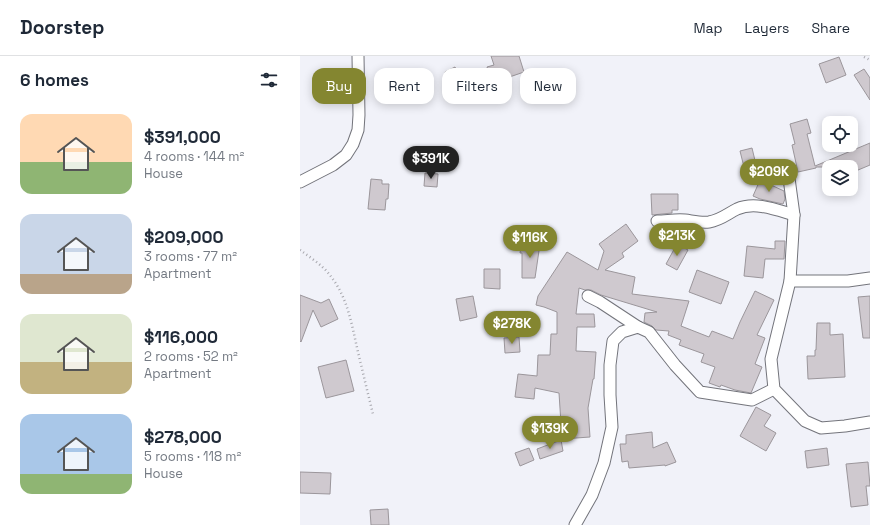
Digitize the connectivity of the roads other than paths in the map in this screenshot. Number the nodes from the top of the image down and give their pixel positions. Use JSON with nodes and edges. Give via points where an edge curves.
{"nodes":[{"id":1,"x":358,"y":56,"type":"edge"},
{"id":2,"x":788,"y":170,"type":"dead end"},
{"id":3,"x":300,"y":182,"type":"edge"},
{"id":4,"x":794,"y":215,"type":"junction"},
{"id":5,"x":657,"y":221,"type":"dead end"},
{"id":6,"x":870,"y":278,"type":"edge"},
{"id":7,"x":790,"y":280,"type":"junction"},
{"id":8,"x":588,"y":296,"type":"dead end"},
{"id":9,"x":638,"y":327,"type":"junction"},
{"id":10,"x":774,"y":389,"type":"junction"},
{"id":11,"x":870,"y":422,"type":"edge"},
{"id":12,"x":575,"y":525,"type":"edge"}],
"edges":[{"from":1,"to":3,"type":"street","via":[[359,115],[358,130],[353,144],[346,155],[333,165]]},
{"from":2,"to":4,"type":"street"},
{"from":4,"to":5,"type":"street","via":[[760,206],[746,206],[720,220],[709,222]]},
{"from":4,"to":7,"type":"street"},
{"from":6,"to":7,"type":"street","via":[[848,281]]},
{"from":7,"to":10,"type":"street","via":[[771,359]]},
{"from":8,"to":9,"type":"street"},
{"from":9,"to":10,"type":"street","via":[[649,332],[700,392],[752,400]]},
{"from":9,"to":12,"type":"street","via":[[622,332],[613,341],[610,365],[612,427],[604,463],[592,495]]},
{"from":10,"to":11,"type":"street","via":[[805,420],[821,428]]}]}
